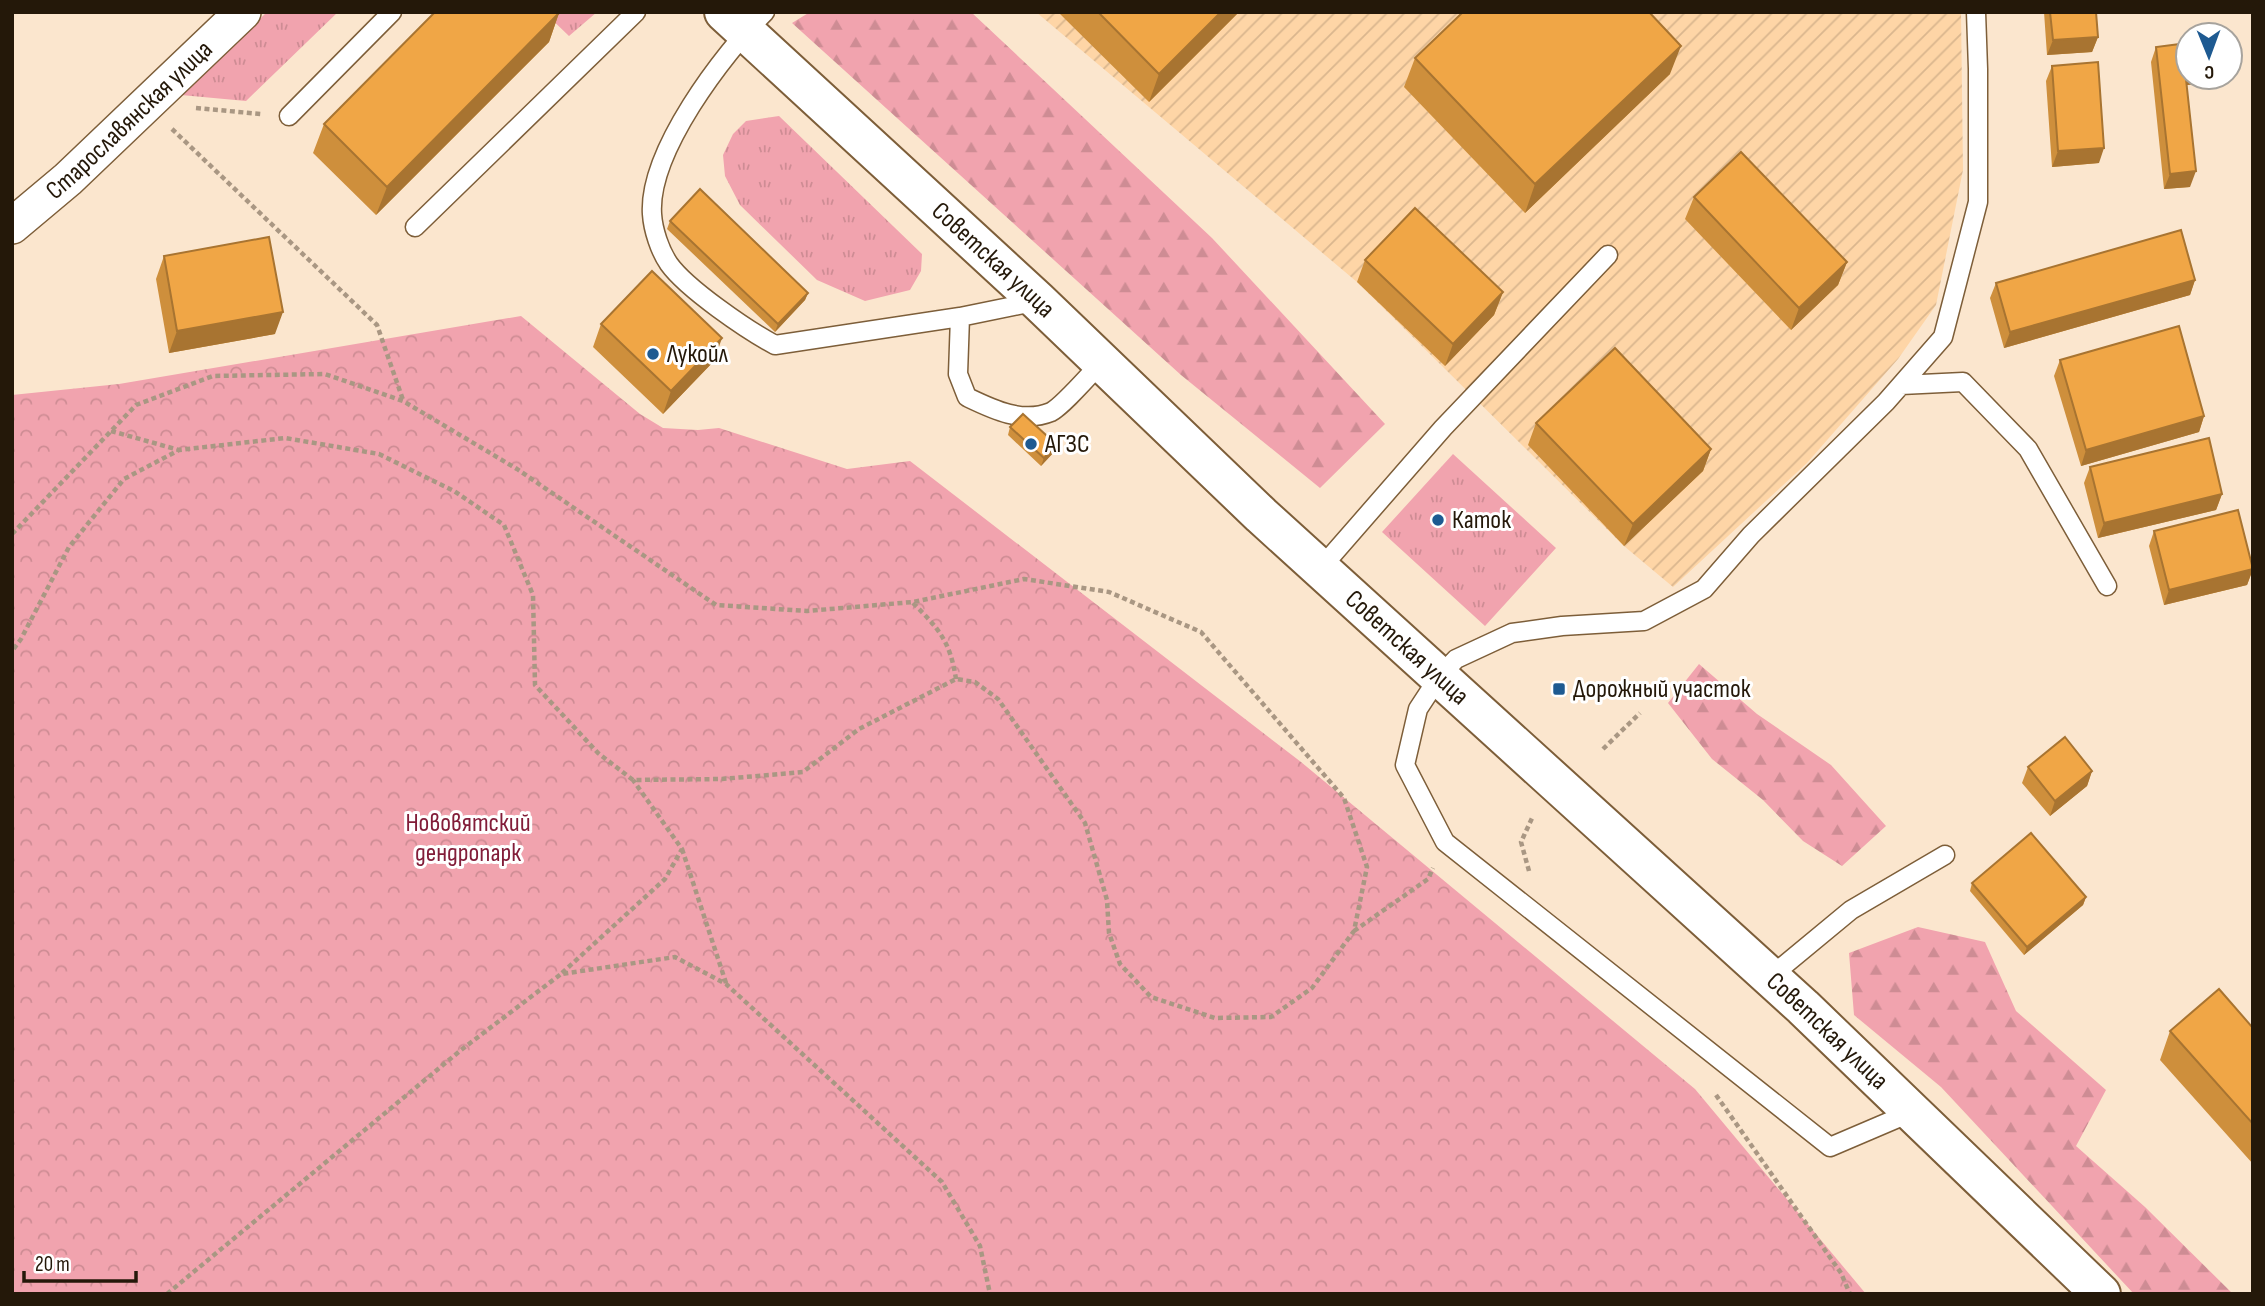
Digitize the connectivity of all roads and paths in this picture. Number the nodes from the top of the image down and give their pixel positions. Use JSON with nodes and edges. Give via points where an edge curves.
{"nodes":[{"id":1,"x":243,"y":12,"type":"edge"},
{"id":2,"x":392,"y":12,"type":"edge"},
{"id":3,"x":636,"y":12,"type":"edge"},
{"id":4,"x":1976,"y":12,"type":"edge"},
{"id":5,"x":745,"y":19,"type":"edge"},
{"id":6,"x":147,"y":104,"type":"junction"},
{"id":7,"x":289,"y":116,"type":"joint"},
{"id":8,"x":12,"y":226,"type":"edge"},
{"id":9,"x":415,"y":227,"type":"dead end"},
{"id":10,"x":1608,"y":255,"type":"dead end"},
{"id":11,"x":1038,"y":301,"type":"junction"},
{"id":12,"x":960,"y":317,"type":"junction"},
{"id":13,"x":1102,"y":362,"type":"junction"},
{"id":14,"x":1901,"y":385,"type":"junction"},
{"id":15,"x":403,"y":401,"type":"junction"},
{"id":16,"x":111,"y":431,"type":"junction"},
{"id":17,"x":179,"y":450,"type":"junction"},
{"id":18,"x":12,"y":534,"type":"edge"},
{"id":19,"x":1320,"y":569,"type":"junction"},
{"id":20,"x":2106,"y":586,"type":"dead end"},
{"id":21,"x":913,"y":602,"type":"junction"},
{"id":22,"x":12,"y":651,"type":"edge"},
{"id":23,"x":1439,"y":677,"type":"junction"},
{"id":24,"x":956,"y":679,"type":"junction"},
{"id":25,"x":1640,"y":713,"type":"dead end"},
{"id":26,"x":1603,"y":749,"type":"dead end"},
{"id":27,"x":633,"y":780,"type":"junction"},
{"id":28,"x":1445,"y":842,"type":"junction"},
{"id":29,"x":682,"y":849,"type":"junction"},
{"id":30,"x":1945,"y":855,"type":"dead end"},
{"id":31,"x":1354,"y":931,"type":"junction"},
{"id":32,"x":561,"y":974,"type":"junction"},
{"id":33,"x":1770,"y":977,"type":"junction"},
{"id":34,"x":726,"y":984,"type":"junction"},
{"id":35,"x":1912,"y":1112,"type":"junction"},
{"id":36,"x":2095,"y":1289,"type":"edge"},
{"id":37,"x":167,"y":1294,"type":"edge"},
{"id":38,"x":990,"y":1294,"type":"edge"}],
"edges":[{"from":1,"to":6,"type":"street","name":"Старославянская улица"},
{"from":2,"to":7,"type":"lane"},
{"from":3,"to":9,"type":"lane"},
{"from":4,"to":14,"type":"lane","via":[[1978,202],[1944,337]]},
{"from":5,"to":11,"type":"main road","name":"Советская улица"},
{"from":5,"to":12,"type":"lane","via":[[670,145],[658,177],[652,213],[668,263],[681,278],[775,345]]},
{"from":6,"to":7,"type":"path"},
{"from":6,"to":8,"type":"street","name":"Старославянская улица"},
{"from":6,"to":15,"type":"path","via":[[377,325]]},
{"from":10,"to":19,"type":"lane","via":[[1443,428]]},
{"from":11,"to":12,"type":"lane"},
{"from":11,"to":13,"type":"main road","name":"Советская улица"},
{"from":12,"to":13,"type":"lane","via":[[958,374],[967,397],[998,412],[1029,416],[1052,411]]},
{"from":13,"to":19,"type":"main road","name":"Советская улица"},
{"from":14,"to":20,"type":"lane","via":[[1963,382],[2028,449]]},
{"from":14,"to":23,"type":"lane","via":[[1751,535],[1704,589],[1644,621],[1512,633],[1456,659]]},
{"from":15,"to":16,"type":"path","via":[[325,374],[213,376],[136,405]]},
{"from":15,"to":21,"type":"path","via":[[517,469],[716,605],[807,611]]},
{"from":16,"to":17,"type":"path"},
{"from":16,"to":18,"type":"path"},
{"from":17,"to":22,"type":"path","via":[[124,479],[69,547]]},
{"from":17,"to":27,"type":"path","via":[[285,438],[379,454],[454,491],[504,525],[533,595],[535,685],[598,752]]},
{"from":19,"to":23,"type":"main road","name":"Советская улица"},
{"from":21,"to":24,"type":"path","via":[[938,628],[952,654]]},
{"from":21,"to":31,"type":"path","via":[[1024,579],[1109,592],[1201,632],[1344,798],[1367,867]]},
{"from":23,"to":28,"type":"lane","via":[[1418,709],[1405,765]]},
{"from":23,"to":33,"type":"main road","name":"Советская улица"},
{"from":24,"to":27,"type":"path","via":[[859,729],[803,772]]},
{"from":24,"to":31,"type":"path","via":[[975,681],[998,699],[1085,824],[1120,964],[1151,998],[1215,1018],[1271,1017],[1312,988]]},
{"from":25,"to":26,"type":"path"},
{"from":27,"to":29,"type":"path"},
{"from":28,"to":31,"type":"path","via":[[1428,879]]},
{"from":28,"to":35,"type":"lane","via":[[1830,1147]]},
{"from":29,"to":32,"type":"path","via":[[665,879]]},
{"from":29,"to":34,"type":"path"},
{"from":30,"to":33,"type":"lane","via":[[1851,910]]},
{"from":32,"to":34,"type":"path","via":[[675,957]]},
{"from":32,"to":37,"type":"path","via":[[461,1050]]},
{"from":33,"to":35,"type":"main road","name":"Советская улица"},
{"from":34,"to":38,"type":"path","via":[[942,1182],[980,1246]]},
{"from":35,"to":36,"type":"main road","name":"Советская улица"}]}
